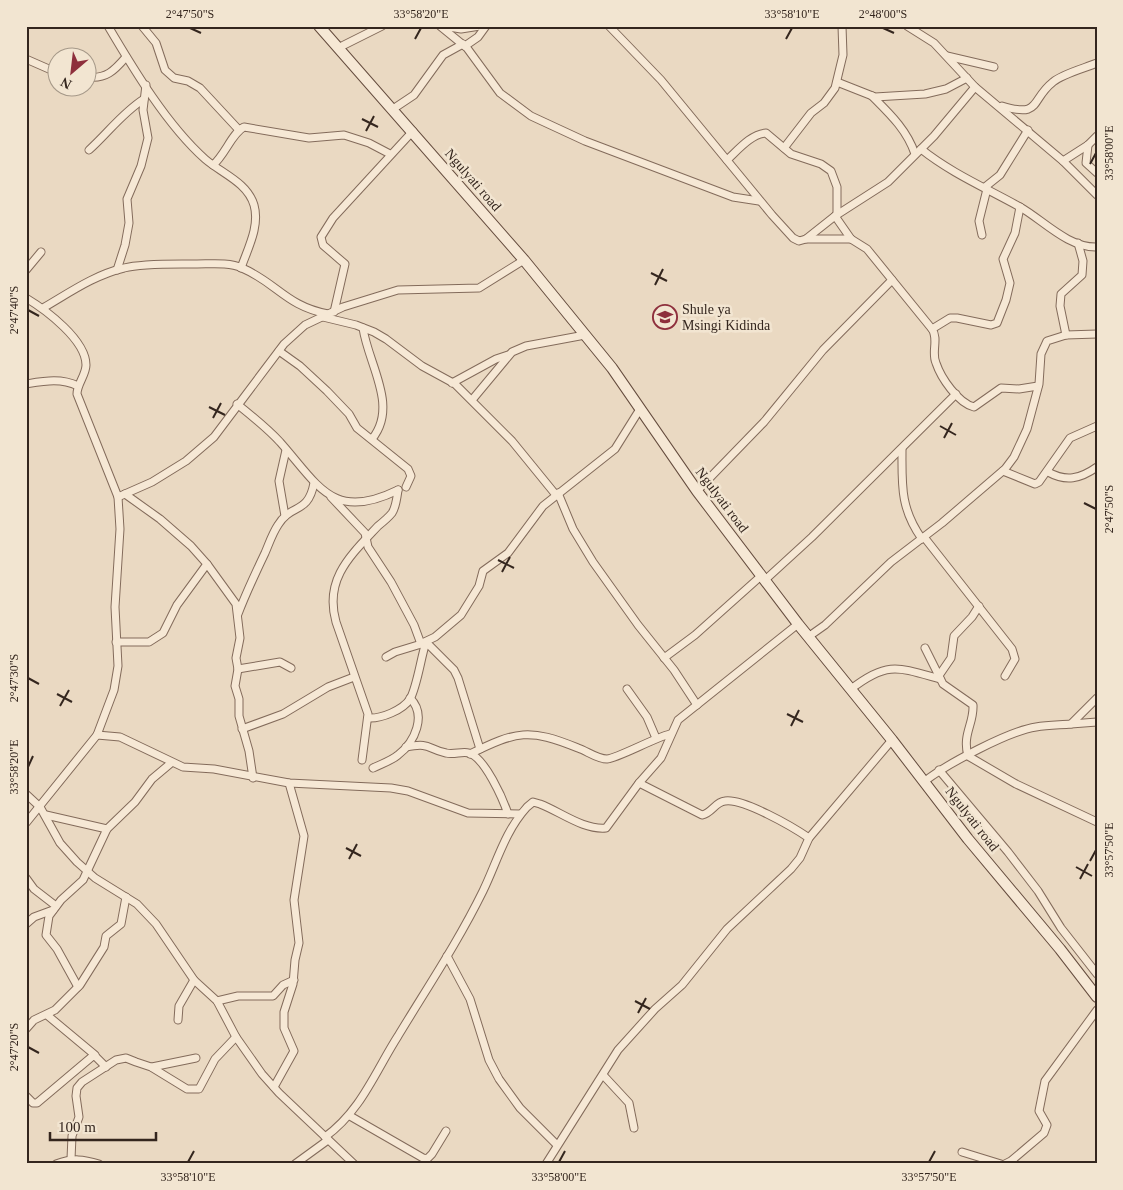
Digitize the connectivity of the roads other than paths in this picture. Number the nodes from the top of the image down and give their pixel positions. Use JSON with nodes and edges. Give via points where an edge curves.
{"nodes":[{"id":1,"x":108,"y":26,"type":"edge"},
{"id":2,"x":142,"y":26,"type":"edge"},
{"id":3,"x":319,"y":26,"type":"edge"},
{"id":4,"x":382,"y":26,"type":"edge"},
{"id":5,"x":441,"y":26,"type":"edge"},
{"id":6,"x":480,"y":26,"type":"edge"},
{"id":7,"x":486,"y":26,"type":"edge"},
{"id":8,"x":609,"y":26,"type":"edge"},
{"id":9,"x":842,"y":26,"type":"edge"},
{"id":10,"x":907,"y":26,"type":"edge"},
{"id":11,"x":464,"y":45,"type":"junction"},
{"id":12,"x":338,"y":48,"type":"junction"},
{"id":13,"x":946,"y":56,"type":"junction"},
{"id":14,"x":126,"y":57,"type":"junction"},
{"id":15,"x":26,"y":59,"type":"edge"},
{"id":16,"x":1097,"y":63,"type":"edge"},
{"id":17,"x":994,"y":67,"type":"dead end"},
{"id":18,"x":48,"y":68,"type":"edge"},
{"id":19,"x":98,"y":78,"type":"edge"},
{"id":20,"x":967,"y":78,"type":"junction"},
{"id":21,"x":837,"y":82,"type":"junction"},
{"id":22,"x":146,"y":85,"type":"junction"},
{"id":23,"x":975,"y":87,"type":"junction"},
{"id":24,"x":872,"y":96,"type":"junction"},
{"id":25,"x":144,"y":99,"type":"junction"},
{"id":26,"x":998,"y":105,"type":"junction"},
{"id":27,"x":393,"y":109,"type":"junction"},
{"id":28,"x":239,"y":130,"type":"junction"},
{"id":29,"x":1028,"y":130,"type":"junction"},
{"id":30,"x":413,"y":131,"type":"junction"},
{"id":31,"x":1097,"y":136,"type":"edge"},
{"id":32,"x":1088,"y":145,"type":"junction"},
{"id":33,"x":784,"y":148,"type":"junction"},
{"id":34,"x":89,"y":150,"type":"dead end"},
{"id":35,"x":918,"y":152,"type":"junction"},
{"id":36,"x":390,"y":154,"type":"junction"},
{"id":37,"x":727,"y":160,"type":"junction"},
{"id":38,"x":1063,"y":160,"type":"junction"},
{"id":39,"x":213,"y":165,"type":"junction"},
{"id":40,"x":1097,"y":173,"type":"edge"},
{"id":41,"x":986,"y":188,"type":"junction"},
{"id":42,"x":1097,"y":195,"type":"edge"},
{"id":43,"x":759,"y":201,"type":"junction"},
{"id":44,"x":1020,"y":207,"type":"junction"},
{"id":45,"x":836,"y":215,"type":"junction"},
{"id":46,"x":982,"y":235,"type":"dead end"},
{"id":47,"x":806,"y":239,"type":"junction"},
{"id":48,"x":852,"y":239,"type":"junction"},
{"id":49,"x":1078,"y":243,"type":"junction"},
{"id":50,"x":1097,"y":247,"type":"edge"},
{"id":51,"x":42,"y":252,"type":"dead end"},
{"id":52,"x":524,"y":260,"type":"junction"},
{"id":53,"x":241,"y":268,"type":"junction"},
{"id":54,"x":26,"y":270,"type":"edge"},
{"id":55,"x":117,"y":270,"type":"junction"},
{"id":56,"x":892,"y":280,"type":"junction"},
{"id":57,"x":26,"y":298,"type":"edge"},
{"id":58,"x":43,"y":308,"type":"junction"},
{"id":59,"x":328,"y":314,"type":"junction"},
{"id":60,"x":363,"y":328,"type":"junction"},
{"id":61,"x":932,"y":329,"type":"junction"},
{"id":62,"x":1097,"y":334,"type":"edge"},
{"id":63,"x":585,"y":335,"type":"junction"},
{"id":64,"x":1066,"y":335,"type":"junction"},
{"id":65,"x":279,"y":351,"type":"junction"},
{"id":66,"x":508,"y":355,"type":"junction"},
{"id":67,"x":452,"y":383,"type":"junction"},
{"id":68,"x":26,"y":384,"type":"edge"},
{"id":69,"x":78,"y":386,"type":"junction"},
{"id":70,"x":1038,"y":386,"type":"junction"},
{"id":71,"x":956,"y":394,"type":"junction"},
{"id":72,"x":472,"y":400,"type":"junction"},
{"id":73,"x":237,"y":404,"type":"junction"},
{"id":74,"x":640,"y":409,"type":"junction"},
{"id":75,"x":1097,"y":426,"type":"edge"},
{"id":76,"x":372,"y":439,"type":"junction"},
{"id":77,"x":902,"y":449,"type":"junction"},
{"id":78,"x":286,"y":450,"type":"junction"},
{"id":79,"x":1097,"y":468,"type":"edge"},
{"id":80,"x":1003,"y":471,"type":"junction"},
{"id":81,"x":1048,"y":472,"type":"junction"},
{"id":82,"x":314,"y":483,"type":"junction"},
{"id":83,"x":406,"y":487,"type":"dead end"},
{"id":84,"x":697,"y":491,"type":"junction"},
{"id":85,"x":557,"y":494,"type":"junction"},
{"id":86,"x":121,"y":496,"type":"junction"},
{"id":87,"x":331,"y":497,"type":"junction"},
{"id":88,"x":285,"y":516,"type":"junction"},
{"id":89,"x":923,"y":538,"type":"junction"},
{"id":90,"x":367,"y":539,"type":"junction"},
{"id":91,"x":207,"y":564,"type":"junction"},
{"id":92,"x":763,"y":578,"type":"junction"},
{"id":93,"x":979,"y":606,"type":"junction"},
{"id":94,"x":238,"y":615,"type":"junction"},
{"id":95,"x":798,"y":624,"type":"junction"},
{"id":96,"x":808,"y":637,"type":"junction"},
{"id":97,"x":116,"y":642,"type":"junction"},
{"id":98,"x":423,"y":643,"type":"junction"},
{"id":99,"x":926,"y":648,"type":"dead end"},
{"id":100,"x":386,"y":657,"type":"dead end"},
{"id":101,"x":664,"y":658,"type":"junction"},
{"id":102,"x":291,"y":668,"type":"dead end"},
{"id":103,"x":238,"y":669,"type":"junction"},
{"id":104,"x":354,"y":676,"type":"junction"},
{"id":105,"x":1005,"y":676,"type":"dead end"},
{"id":106,"x":939,"y":678,"type":"junction"},
{"id":107,"x":627,"y":689,"type":"dead end"},
{"id":108,"x":851,"y":689,"type":"junction"},
{"id":109,"x":410,"y":698,"type":"junction"},
{"id":110,"x":1097,"y":698,"type":"edge"},
{"id":111,"x":697,"y":705,"type":"junction"},
{"id":112,"x":368,"y":718,"type":"junction"},
{"id":113,"x":1097,"y":722,"type":"edge"},
{"id":114,"x":1072,"y":724,"type":"junction"},
{"id":115,"x":242,"y":729,"type":"junction"},
{"id":116,"x":670,"y":734,"type":"junction"},
{"id":117,"x":97,"y":735,"type":"junction"},
{"id":118,"x":656,"y":738,"type":"junction"},
{"id":119,"x":892,"y":740,"type":"junction"},
{"id":120,"x":406,"y":747,"type":"junction"},
{"id":121,"x":480,"y":749,"type":"junction"},
{"id":122,"x":470,"y":754,"type":"junction"},
{"id":123,"x":968,"y":756,"type":"junction"},
{"id":124,"x":362,"y":760,"type":"dead end"},
{"id":125,"x":171,"y":763,"type":"junction"},
{"id":126,"x":373,"y":768,"type":"dead end"},
{"id":127,"x":939,"y":770,"type":"junction"},
{"id":128,"x":252,"y":778,"type":"junction"},
{"id":129,"x":924,"y":781,"type":"junction"},
{"id":130,"x":289,"y":783,"type":"junction"},
{"id":131,"x":638,"y":783,"type":"junction"},
{"id":132,"x":27,"y":796,"type":"edge"},
{"id":133,"x":40,"y":807,"type":"junction"},
{"id":134,"x":508,"y":814,"type":"junction"},
{"id":135,"x":520,"y":814,"type":"junction"},
{"id":136,"x":46,"y":815,"type":"junction"},
{"id":137,"x":1097,"y":822,"type":"edge"},
{"id":138,"x":26,"y":823,"type":"edge"},
{"id":139,"x":107,"y":829,"type":"junction"},
{"id":140,"x":809,"y":838,"type":"junction"},
{"id":141,"x":88,"y":872,"type":"junction"},
{"id":142,"x":26,"y":878,"type":"edge"},
{"id":143,"x":126,"y":897,"type":"junction"},
{"id":144,"x":54,"y":908,"type":"junction"},
{"id":145,"x":26,"y":924,"type":"edge"},
{"id":146,"x":447,"y":956,"type":"junction"},
{"id":147,"x":1097,"y":974,"type":"edge"},
{"id":148,"x":194,"y":980,"type":"junction"},
{"id":149,"x":294,"y":980,"type":"junction"},
{"id":150,"x":78,"y":987,"type":"junction"},
{"id":151,"x":1097,"y":997,"type":"edge"},
{"id":152,"x":218,"y":1001,"type":"junction"},
{"id":153,"x":1097,"y":1010,"type":"edge"},
{"id":154,"x":47,"y":1015,"type":"junction"},
{"id":155,"x":178,"y":1020,"type":"dead end"},
{"id":156,"x":26,"y":1029,"type":"edge"},
{"id":157,"x":236,"y":1037,"type":"junction"},
{"id":158,"x":95,"y":1055,"type":"junction"},
{"id":159,"x":196,"y":1058,"type":"dead end"},
{"id":160,"x":106,"y":1067,"type":"junction"},
{"id":161,"x":151,"y":1067,"type":"junction"},
{"id":162,"x":603,"y":1076,"type":"junction"},
{"id":163,"x":274,"y":1087,"type":"junction"},
{"id":164,"x":26,"y":1096,"type":"edge"},
{"id":165,"x":350,"y":1116,"type":"junction"},
{"id":166,"x":634,"y":1128,"type":"dead end"},
{"id":167,"x":446,"y":1132,"type":"dead end"},
{"id":168,"x":327,"y":1138,"type":"junction"},
{"id":169,"x":557,"y":1145,"type":"junction"},
{"id":170,"x":962,"y":1152,"type":"dead end"},
{"id":171,"x":71,"y":1159,"type":"junction"},
{"id":172,"x":429,"y":1161,"type":"edge"},
{"id":173,"x":56,"y":1164,"type":"edge"},
{"id":174,"x":100,"y":1164,"type":"edge"},
{"id":175,"x":295,"y":1164,"type":"edge"},
{"id":176,"x":354,"y":1164,"type":"edge"},
{"id":177,"x":546,"y":1164,"type":"edge"},
{"id":178,"x":1001,"y":1164,"type":"edge"},
{"id":179,"x":1005,"y":1164,"type":"edge"}],
"edges":[{"from":1,"to":14,"type":"street"},
{"from":2,"to":28,"type":"street","via":[[156,43],[168,74],[200,88]]},
{"from":3,"to":12,"type":"main road","name":"Ngulyati road"},
{"from":4,"to":12,"type":"street"},
{"from":5,"to":6,"type":"street","via":[[461,29]]},
{"from":5,"to":11,"type":"street"},
{"from":7,"to":11,"type":"street"},
{"from":8,"to":37,"type":"street","via":[[661,80]]},
{"from":9,"to":21,"type":"street","via":[[843,56]]},
{"from":10,"to":13,"type":"street","via":[[934,42]]},
{"from":11,"to":27,"type":"street","via":[[443,55],[414,95]]},
{"from":11,"to":43,"type":"street","via":[[500,93],[531,116],[585,141],[733,197]]},
{"from":12,"to":27,"type":"main road","name":"Ngulyati road"},
{"from":13,"to":17,"type":"street"},
{"from":13,"to":20,"type":"street"},
{"from":14,"to":19,"type":"street","via":[[108,75]]},
{"from":14,"to":22,"type":"street"},
{"from":15,"to":18,"type":"street"},
{"from":16,"to":26,"type":"street","via":[[1053,81],[1028,110]]},
{"from":20,"to":23,"type":"street"},
{"from":20,"to":24,"type":"street","via":[[946,89],[925,94]]},
{"from":21,"to":24,"type":"street"},
{"from":21,"to":33,"type":"street","via":[[824,104],[811,113]]},
{"from":22,"to":25,"type":"street"},
{"from":22,"to":39,"type":"street","via":[[174,126]]},
{"from":23,"to":26,"type":"street"},
{"from":23,"to":35,"type":"street"},
{"from":24,"to":35,"type":"street","via":[[902,127]]},
{"from":25,"to":34,"type":"street","via":[[129,109]]},
{"from":25,"to":55,"type":"street","via":[[148,138],[127,199],[129,223]]},
{"from":26,"to":29,"type":"street"},
{"from":27,"to":30,"type":"main road","name":"Ngulyati road"},
{"from":28,"to":36,"type":"street","via":[[244,127],[310,138],[344,135]]},
{"from":28,"to":39,"type":"street"},
{"from":29,"to":38,"type":"street"},
{"from":29,"to":41,"type":"street","via":[[1000,174]]},
{"from":30,"to":36,"type":"street"},
{"from":30,"to":52,"type":"main road","name":"Ngulyati road"},
{"from":31,"to":32,"type":"street"},
{"from":32,"to":38,"type":"street"},
{"from":32,"to":40,"type":"street","via":[[1086,163]]},
{"from":33,"to":37,"type":"street","via":[[766,133],[760,133]]},
{"from":33,"to":45,"type":"street","via":[[831,171],[837,187]]},
{"from":35,"to":41,"type":"street"},
{"from":35,"to":45,"type":"street","via":[[888,182]]},
{"from":36,"to":59,"type":"street","via":[[333,218],[321,237],[323,245],[344,264]]},
{"from":37,"to":43,"type":"street"},
{"from":38,"to":42,"type":"street"},
{"from":39,"to":53,"type":"street","via":[[239,183],[254,205],[256,218]]},
{"from":41,"to":44,"type":"street"},
{"from":41,"to":46,"type":"street","via":[[979,220]]},
{"from":43,"to":47,"type":"street","via":[[793,238]]},
{"from":44,"to":49,"type":"street"},
{"from":44,"to":61,"type":"street","via":[[1015,234],[1003,259],[1010,283],[997,323],[991,325],[950,318]]},
{"from":45,"to":47,"type":"street"},
{"from":45,"to":48,"type":"street"},
{"from":47,"to":48,"type":"street"},
{"from":48,"to":56,"type":"street","via":[[867,249]]},
{"from":49,"to":50,"type":"street"},
{"from":49,"to":64,"type":"street","via":[[1084,261],[1082,276],[1063,290],[1060,298]]},
{"from":51,"to":54,"type":"street"},
{"from":52,"to":59,"type":"street","via":[[479,288],[398,290]]},
{"from":52,"to":63,"type":"main road","name":"Ngulyati road"},
{"from":53,"to":55,"type":"street","via":[[179,264]]},
{"from":53,"to":59,"type":"street","via":[[264,280],[290,301]]},
{"from":55,"to":58,"type":"street","via":[[89,281]]},
{"from":56,"to":61,"type":"street"},
{"from":56,"to":84,"type":"street","via":[[823,350],[764,422]]},
{"from":57,"to":58,"type":"street"},
{"from":58,"to":69,"type":"street","via":[[65,327],[84,353],[86,368]]},
{"from":59,"to":60,"type":"street"},
{"from":59,"to":65,"type":"street","via":[[306,325]]},
{"from":60,"to":67,"type":"street","via":[[386,339]]},
{"from":60,"to":76,"type":"street","via":[[366,350],[379,380],[384,413],[381,428]]},
{"from":61,"to":71,"type":"street","via":[[935,362]]},
{"from":62,"to":64,"type":"street"},
{"from":63,"to":66,"type":"street","via":[[526,346]]},
{"from":63,"to":74,"type":"main road","name":"Ngulyati road"},
{"from":64,"to":70,"type":"street","via":[[1048,339],[1044,345]]},
{"from":65,"to":73,"type":"street"},
{"from":65,"to":76,"type":"street","via":[[316,380],[350,414],[358,428]]},
{"from":66,"to":67,"type":"street"},
{"from":66,"to":72,"type":"street"},
{"from":67,"to":72,"type":"street"},
{"from":68,"to":69,"type":"street","via":[[58,380]]},
{"from":69,"to":86,"type":"street","via":[[77,394]]},
{"from":70,"to":71,"type":"street","via":[[1001,388],[974,407]]},
{"from":70,"to":80,"type":"street","via":[[1020,446]]},
{"from":71,"to":77,"type":"street"},
{"from":72,"to":85,"type":"street"},
{"from":73,"to":78,"type":"street"},
{"from":73,"to":86,"type":"street","via":[[214,437],[186,461]]},
{"from":74,"to":84,"type":"main road","name":"Ngulyati road"},
{"from":74,"to":85,"type":"street","via":[[615,449]]},
{"from":75,"to":81,"type":"street","via":[[1070,438]]},
{"from":76,"to":83,"type":"street","via":[[408,469],[410,476]]},
{"from":77,"to":89,"type":"street","via":[[905,509]]},
{"from":77,"to":92,"type":"street"},
{"from":78,"to":82,"type":"street"},
{"from":78,"to":88,"type":"street","via":[[279,481]]},
{"from":79,"to":81,"type":"street","via":[[1069,480]]},
{"from":80,"to":81,"type":"street","via":[[1035,484]]},
{"from":80,"to":89,"type":"street"},
{"from":82,"to":87,"type":"street"},
{"from":82,"to":88,"type":"street","via":[[312,494],[304,506]]},
{"from":84,"to":92,"type":"main road","name":"Ngulyati road"},
{"from":85,"to":98,"type":"street","via":[[529,522],[508,553],[483,571],[479,586],[461,615]]},
{"from":85,"to":101,"type":"street","via":[[593,562]]},
{"from":86,"to":91,"type":"street","via":[[160,519]]},
{"from":86,"to":97,"type":"street","via":[[114,607]]},
{"from":87,"to":90,"type":"street","via":[[365,532]]},
{"from":87,"to":90,"type":"street","via":[[362,503],[398,490],[393,511]]},
{"from":88,"to":94,"type":"street","via":[[272,535]]},
{"from":89,"to":93,"type":"street"},
{"from":89,"to":96,"type":"street","via":[[891,562]]},
{"from":90,"to":98,"type":"street","via":[[368,547],[383,568]]},
{"from":90,"to":104,"type":"street","via":[[344,564],[333,592],[332,608]]},
{"from":91,"to":94,"type":"street","via":[[236,604]]},
{"from":91,"to":97,"type":"street","via":[[177,605],[162,633],[150,642]]},
{"from":92,"to":95,"type":"main road","name":"Ngulyati road"},
{"from":92,"to":101,"type":"street"},
{"from":93,"to":105,"type":"street","via":[[1015,656]]},
{"from":93,"to":106,"type":"street","via":[[954,636],[950,658]]},
{"from":94,"to":103,"type":"street"},
{"from":95,"to":96,"type":"main road","name":"Ngulyati road"},
{"from":95,"to":111,"type":"street"},
{"from":96,"to":108,"type":"main road","name":"Ngulyati road"},
{"from":97,"to":117,"type":"street","via":[[118,666],[114,690]]},
{"from":98,"to":100,"type":"street"},
{"from":98,"to":109,"type":"street"},
{"from":98,"to":121,"type":"street","via":[[454,670]]},
{"from":99,"to":106,"type":"street"},
{"from":101,"to":111,"type":"street"},
{"from":102,"to":103,"type":"street","via":[[280,662]]},
{"from":103,"to":115,"type":"street","via":[[235,686]]},
{"from":104,"to":112,"type":"street"},
{"from":104,"to":115,"type":"street","via":[[328,686],[283,714]]},
{"from":106,"to":108,"type":"street","via":[[900,668],[882,669]]},
{"from":106,"to":123,"type":"street","via":[[949,690],[972,705],[965,739]]},
{"from":107,"to":118,"type":"street","via":[[647,716]]},
{"from":108,"to":119,"type":"main road","name":"Ngulyati road"},
{"from":109,"to":112,"type":"street","via":[[391,712]]},
{"from":109,"to":120,"type":"street","via":[[418,705],[419,715],[416,733]]},
{"from":110,"to":114,"type":"street"},
{"from":111,"to":116,"type":"street","via":[[678,720]]},
{"from":112,"to":124,"type":"street"},
{"from":113,"to":114,"type":"street"},
{"from":114,"to":123,"type":"street","via":[[1035,727]]},
{"from":115,"to":128,"type":"street"},
{"from":116,"to":118,"type":"street"},
{"from":116,"to":131,"type":"street","via":[[661,758]]},
{"from":117,"to":125,"type":"street","via":[[120,737]]},
{"from":117,"to":133,"type":"street"},
{"from":118,"to":121,"type":"street","via":[[609,759],[529,734],[518,734]]},
{"from":119,"to":129,"type":"main road","name":"Ngulyati road"},
{"from":119,"to":140,"type":"street"},
{"from":120,"to":122,"type":"street","via":[[424,744],[446,753]]},
{"from":120,"to":126,"type":"street","via":[[397,756]]},
{"from":121,"to":122,"type":"street"},
{"from":122,"to":134,"type":"street","via":[[488,774]]},
{"from":123,"to":127,"type":"street"},
{"from":123,"to":137,"type":"street","via":[[1016,784]]},
{"from":125,"to":128,"type":"street"},
{"from":125,"to":139,"type":"street","via":[[152,779],[135,802]]},
{"from":127,"to":129,"type":"street"},
{"from":127,"to":147,"type":"street","via":[[1014,860]]},
{"from":128,"to":130,"type":"street"},
{"from":129,"to":151,"type":"main road","name":"Ngulyati road"},
{"from":130,"to":134,"type":"street","via":[[391,788],[468,813]]},
{"from":130,"to":149,"type":"street","via":[[304,836],[294,900],[299,943]]},
{"from":131,"to":135,"type":"street","via":[[606,828],[589,826],[533,802]]},
{"from":131,"to":140,"type":"street","via":[[702,815],[720,802],[730,800],[768,815]]},
{"from":132,"to":133,"type":"street"},
{"from":133,"to":136,"type":"street"},
{"from":133,"to":138,"type":"street"},
{"from":134,"to":135,"type":"street"},
{"from":135,"to":146,"type":"street","via":[[500,847],[483,890]]},
{"from":136,"to":139,"type":"street"},
{"from":136,"to":141,"type":"street","via":[[60,843]]},
{"from":139,"to":141,"type":"street"},
{"from":140,"to":162,"type":"street","via":[[791,869],[726,929],[682,984],[654,1009],[618,1050]]},
{"from":141,"to":143,"type":"street"},
{"from":141,"to":144,"type":"street","via":[[77,888]]},
{"from":142,"to":144,"type":"street"},
{"from":143,"to":148,"type":"street","via":[[156,924]]},
{"from":143,"to":150,"type":"street","via":[[120,924],[106,936],[100,955]]},
{"from":144,"to":145,"type":"street","via":[[34,916]]},
{"from":144,"to":150,"type":"street","via":[[46,935]]},
{"from":146,"to":165,"type":"street"},
{"from":146,"to":169,"type":"street","via":[[470,999],[489,1060],[499,1079],[520,1108]]},
{"from":148,"to":152,"type":"street"},
{"from":148,"to":155,"type":"street","via":[[179,1006]]},
{"from":149,"to":152,"type":"street","via":[[283,985],[273,996],[238,996]]},
{"from":149,"to":163,"type":"street","via":[[284,1012],[284,1028],[294,1051]]},
{"from":150,"to":154,"type":"street"},
{"from":152,"to":157,"type":"street"},
{"from":153,"to":179,"type":"street","via":[[1046,1081],[1039,1111],[1046,1125],[1044,1132]]},
{"from":154,"to":156,"type":"street","via":[[34,1020]]},
{"from":154,"to":158,"type":"street"},
{"from":157,"to":161,"type":"street","via":[[215,1058],[199,1090],[187,1089]]},
{"from":157,"to":163,"type":"street"},
{"from":158,"to":160,"type":"street"},
{"from":158,"to":164,"type":"street","via":[[37,1103]]},
{"from":159,"to":161,"type":"street"},
{"from":160,"to":161,"type":"street","via":[[126,1058]]},
{"from":160,"to":171,"type":"street","via":[[77,1088],[79,1117],[72,1136]]},
{"from":162,"to":166,"type":"street","via":[[629,1103]]},
{"from":162,"to":169,"type":"street"},
{"from":163,"to":168,"type":"street"},
{"from":165,"to":168,"type":"street"},
{"from":165,"to":172,"type":"street"},
{"from":167,"to":172,"type":"street"},
{"from":168,"to":175,"type":"street"},
{"from":168,"to":176,"type":"street"},
{"from":169,"to":177,"type":"street"},
{"from":170,"to":178,"type":"street"},
{"from":171,"to":173,"type":"street"},
{"from":171,"to":174,"type":"street"}]}
